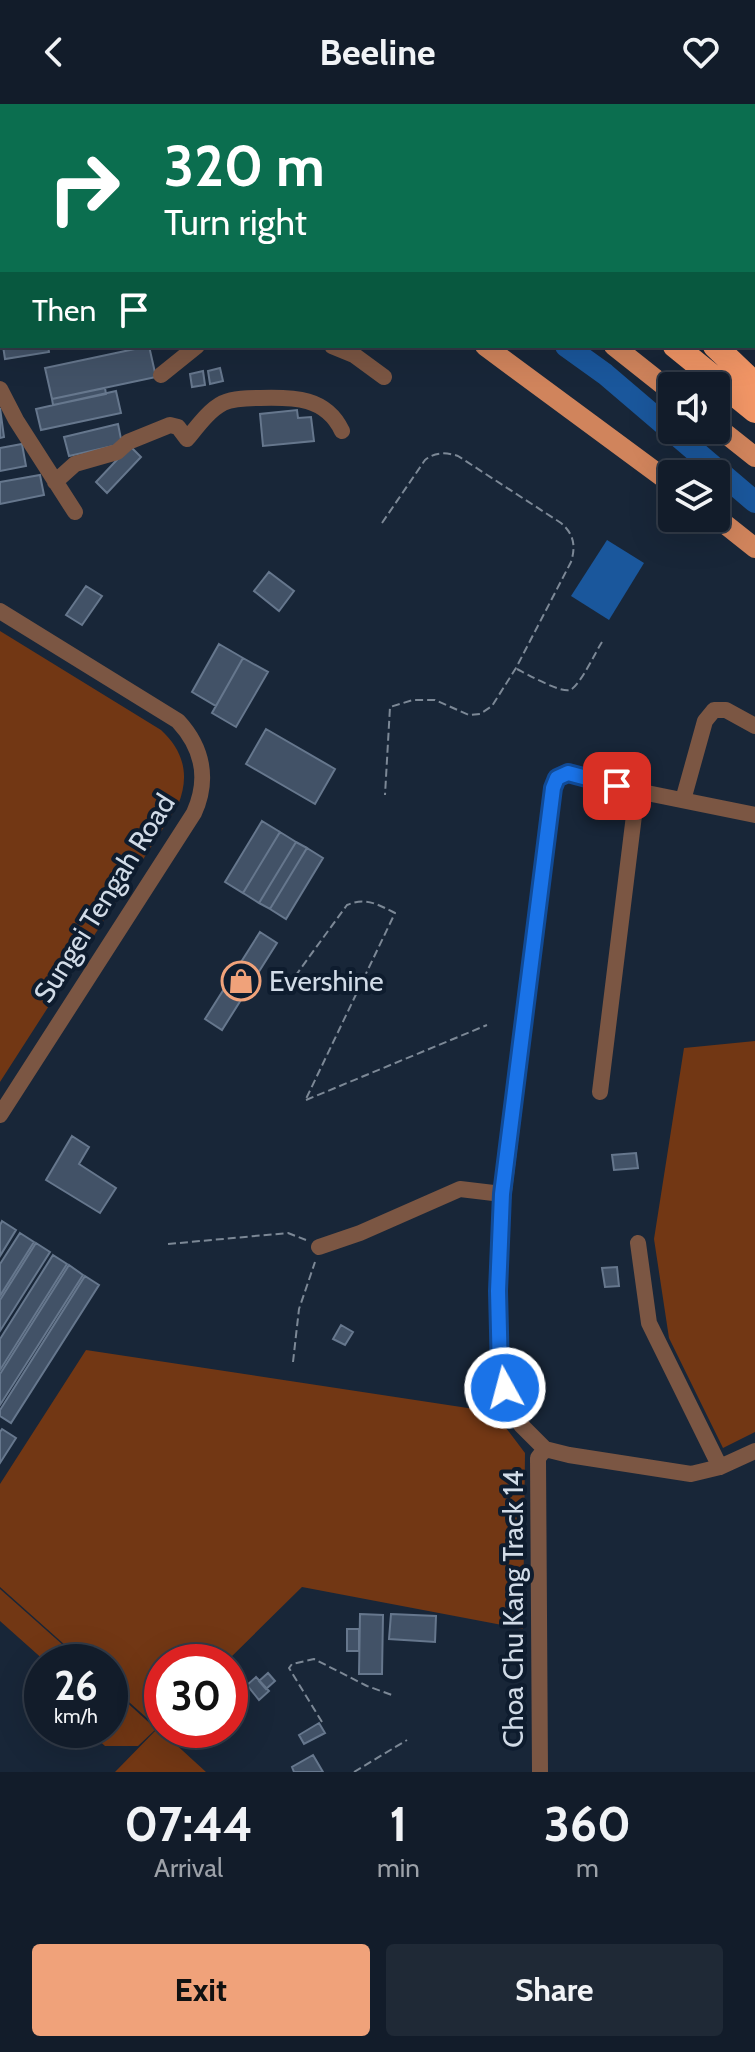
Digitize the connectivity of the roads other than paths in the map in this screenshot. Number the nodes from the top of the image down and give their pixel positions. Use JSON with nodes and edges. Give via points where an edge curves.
{"nodes":[{"id":1,"x":195,"y":348,"type":"edge"},
{"id":2,"x":337,"y":348,"type":"edge"},
{"id":3,"x":488,"y":348,"type":"edge"},
{"id":4,"x":617,"y":348,"type":"edge"},
{"id":5,"x":677,"y":348,"type":"edge"},
{"id":6,"x":717,"y":348,"type":"edge"},
{"id":7,"x":161,"y":375,"type":"dead end"},
{"id":8,"x":384,"y":377,"type":"dead end"},
{"id":9,"x":658,"y":381,"type":"edge"},
{"id":10,"x":755,"y":384,"type":"edge"},
{"id":11,"x":0,"y":389,"type":"edge"},
{"id":12,"x":755,"y":411,"type":"edge"},
{"id":13,"x":8,"y":421,"type":"edge"},
{"id":14,"x":342,"y":431,"type":"dead end"},
{"id":15,"x":730,"y":437,"type":"edge"},
{"id":16,"x":755,"y":457,"type":"edge"},
{"id":17,"x":658,"y":474,"type":"edge"},
{"id":18,"x":55,"y":482,"type":"junction"},
{"id":19,"x":75,"y":512,"type":"dead end"},
{"id":20,"x":730,"y":528,"type":"edge"},
{"id":21,"x":755,"y":548,"type":"edge"},
{"id":22,"x":0,"y":611,"type":"edge"},
{"id":23,"x":755,"y":726,"type":"edge"},
{"id":24,"x":637,"y":791,"type":"junction"},
{"id":25,"x":683,"y":800,"type":"junction"},
{"id":26,"x":754,"y":811,"type":"edge"},
{"id":27,"x":600,"y":1092,"type":"dead end"},
{"id":28,"x":0,"y":1115,"type":"edge"},
{"id":29,"x":502,"y":1194,"type":"junction"},
{"id":30,"x":638,"y":1243,"type":"dead end"},
{"id":31,"x":319,"y":1247,"type":"road end"},
{"id":32,"x":545,"y":1449,"type":"junction"},
{"id":33,"x":755,"y":1451,"type":"edge"},
{"id":34,"x":720,"y":1467,"type":"junction"},
{"id":35,"x":540,"y":1772,"type":"edge"}],
"edges":[{"from":1,"to":7,"type":"street"},
{"from":2,"to":8,"type":"street"},
{"from":3,"to":17,"type":"main road"},
{"from":4,"to":9,"type":"main road"},
{"from":5,"to":12,"type":"highway"},
{"from":6,"to":10,"type":"highway"},
{"from":11,"to":13,"type":"street"},
{"from":13,"to":18,"type":"street"},
{"from":14,"to":18,"type":"street","via":[[331,413],[311,400],[226,401],[187,439],[170,425],[117,452],[75,464]]},
{"from":15,"to":16,"type":"main road"},
{"from":18,"to":19,"type":"street"},
{"from":20,"to":21,"type":"main road"},
{"from":22,"to":28,"type":"street","name":"Sungei Tengah Road","via":[[178,721],[200,757],[203,787],[194,813]]},
{"from":23,"to":25,"type":"street","via":[[726,710],[714,710],[705,721]]},
{"from":24,"to":25,"type":"street"},
{"from":24,"to":27,"type":"street"},
{"from":24,"to":29,"type":"street","name":"Choa Chu Kang Track 14","via":[[568,773],[557,778],[553,788]]},
{"from":25,"to":26,"type":"street"},
{"from":29,"to":31,"type":"street","via":[[460,1189]]},
{"from":29,"to":32,"type":"street","name":"Choa Chu Kang Track 14","via":[[500,1372],[521,1425]]},
{"from":30,"to":34,"type":"street","via":[[649,1323]]},
{"from":32,"to":34,"type":"street","name":"Choa Chu Kang Track 14","via":[[691,1474]]},
{"from":32,"to":35,"type":"street","name":"Choa Chu Kang Track 14","via":[[538,1458]]},
{"from":33,"to":34,"type":"street","name":"Choa Chu Kang Track 14"}]}
